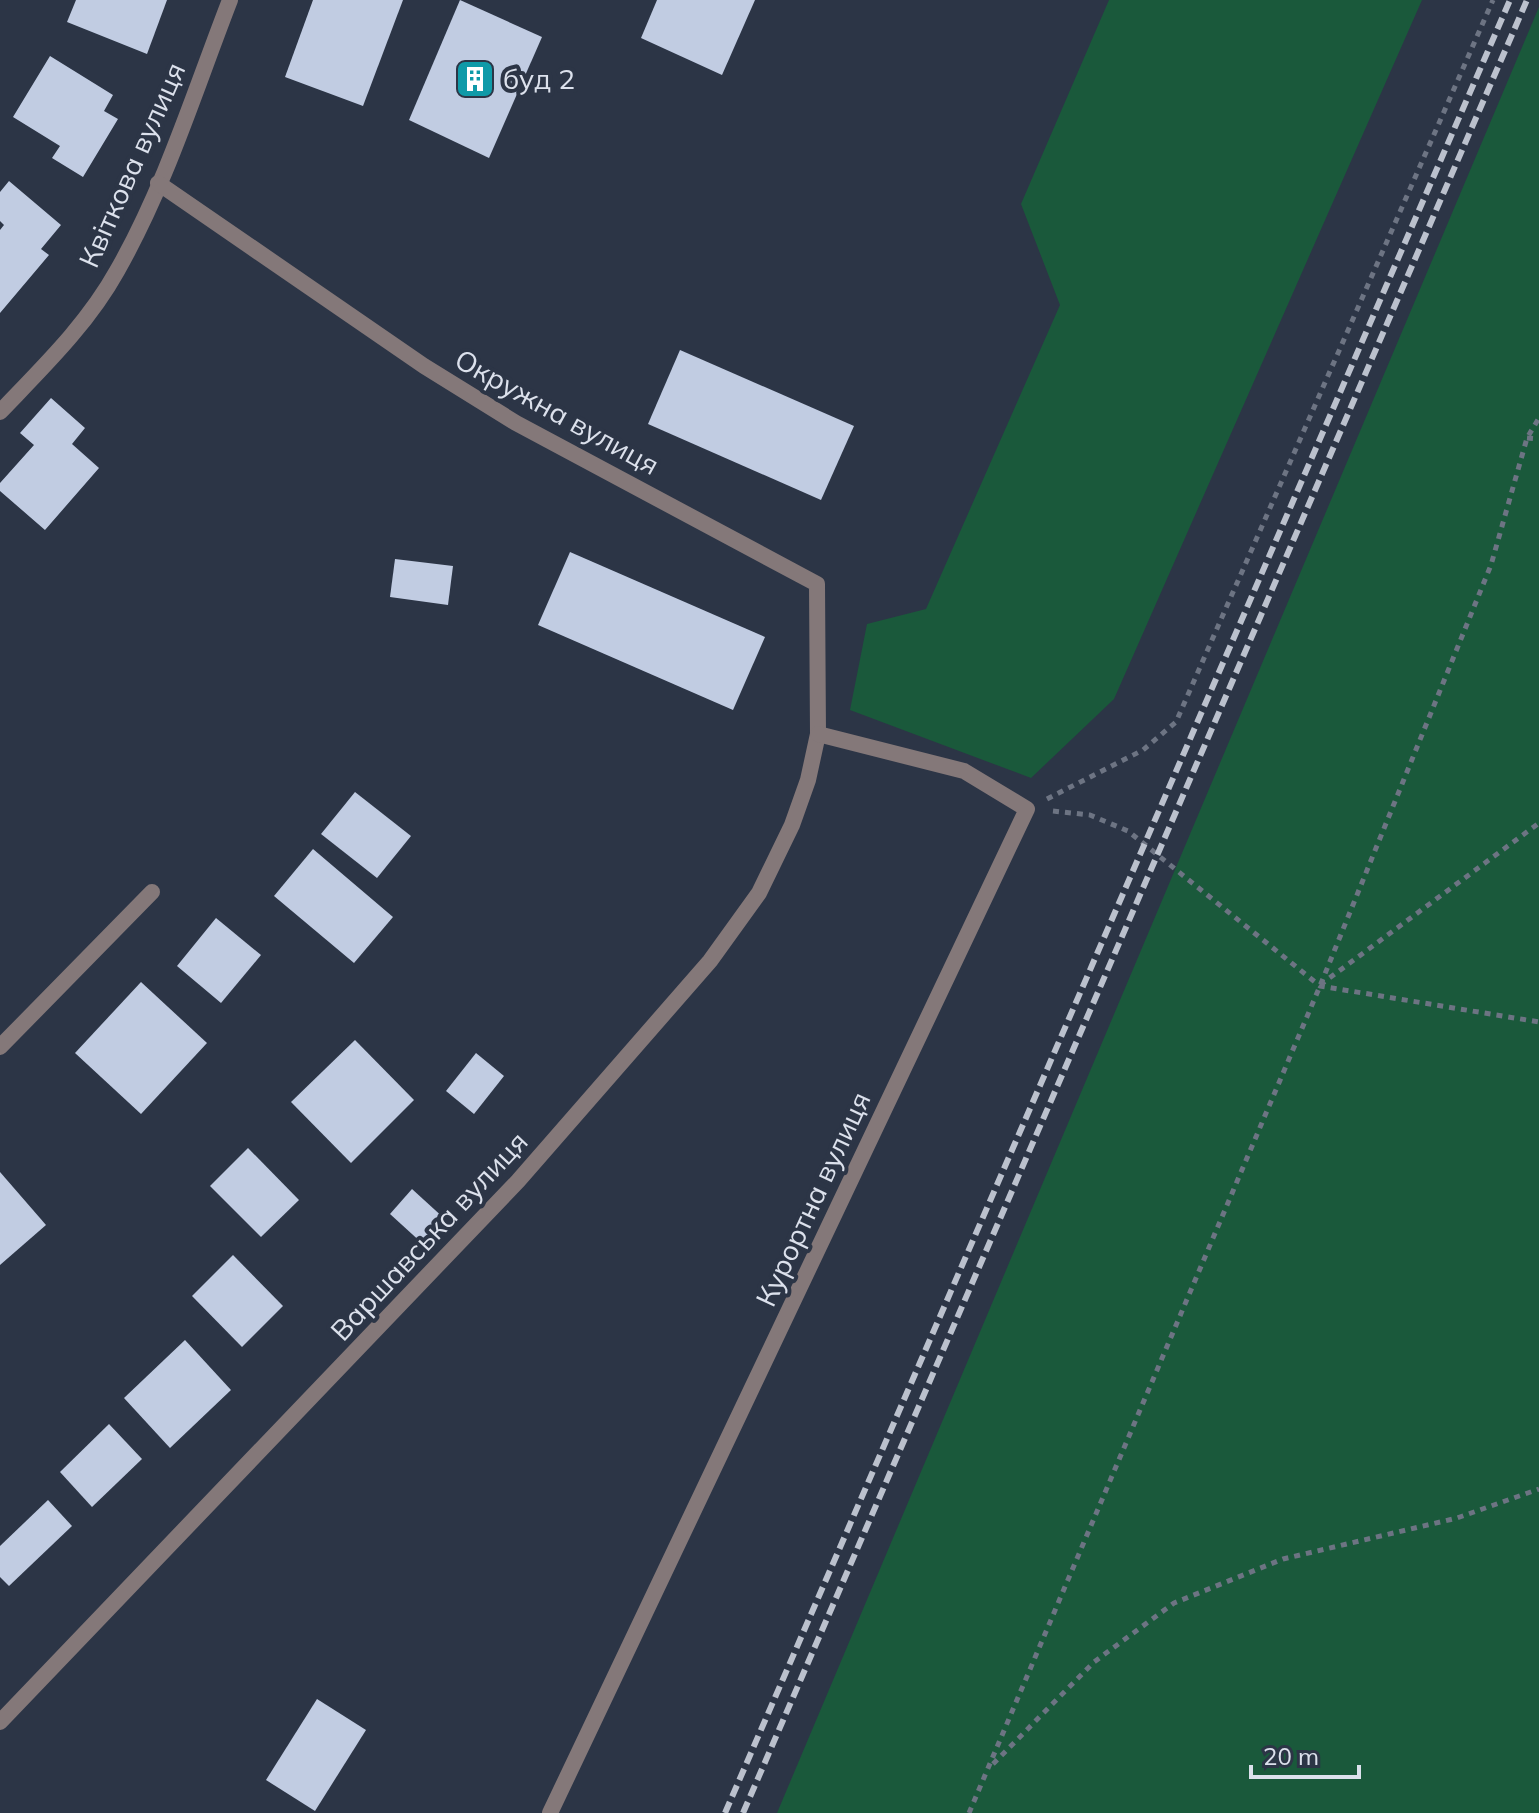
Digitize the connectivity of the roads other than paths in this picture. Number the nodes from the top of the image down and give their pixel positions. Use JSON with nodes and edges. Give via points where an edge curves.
{"nodes":[{"id":1,"x":230,"y":0,"type":"edge"},
{"id":2,"x":158,"y":183,"type":"junction"},
{"id":3,"x":0,"y":412,"type":"edge"},
{"id":4,"x":818,"y":734,"type":"junction"},
{"id":5,"x":152,"y":892,"type":"dead end"},
{"id":6,"x":0,"y":1047,"type":"edge"},
{"id":7,"x":0,"y":1722,"type":"edge"},
{"id":8,"x":550,"y":1813,"type":"edge"}],
"edges":[{"from":1,"to":2,"type":"street","name":"Квіткова вулиця"},
{"from":2,"to":3,"type":"street","name":"Квіткова вулиця","via":[[117,272],[85,320]]},
{"from":2,"to":4,"type":"street","name":"Окружна вулиця","via":[[516,423],[817,584]]},
{"from":4,"to":7,"type":"street","name":"Варшавська вулиця","via":[[792,825],[759,893],[710,961],[518,1181]]},
{"from":4,"to":8,"type":"street","name":"Курортна вулиця","via":[[964,771],[1027,809]]},
{"from":5,"to":6,"type":"street"}]}
